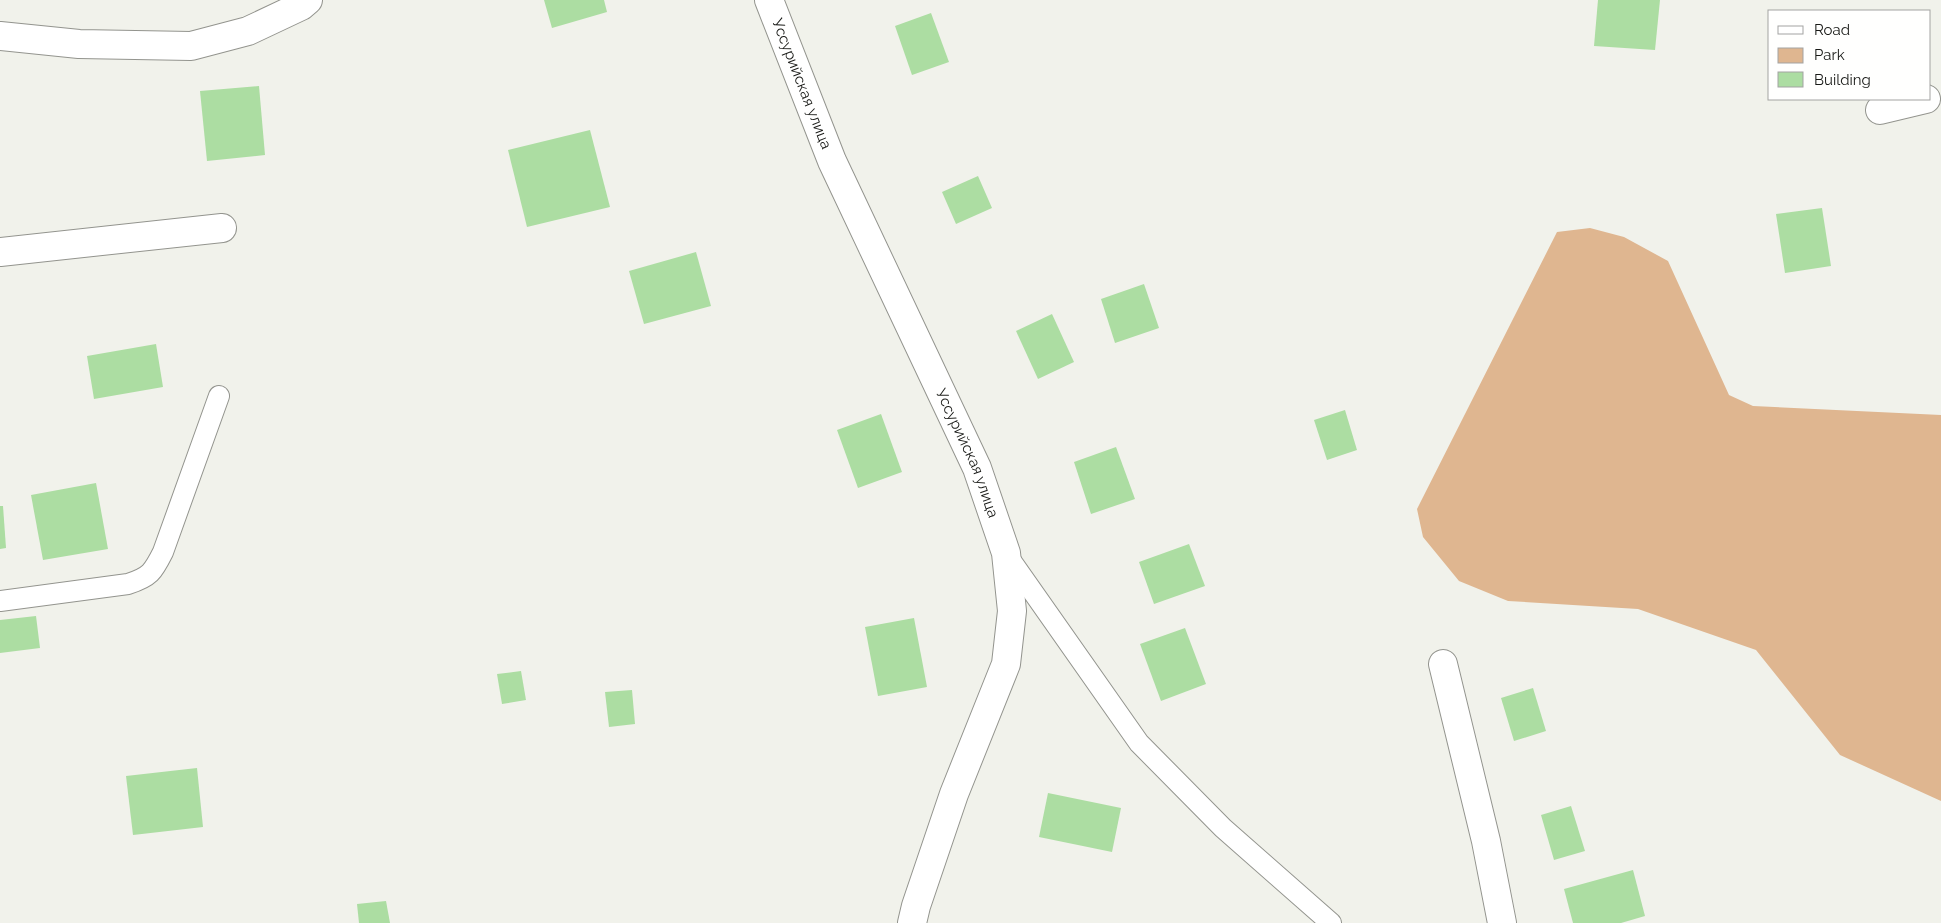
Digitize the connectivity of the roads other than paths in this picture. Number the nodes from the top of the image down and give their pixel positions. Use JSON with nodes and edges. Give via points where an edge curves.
{"nodes":[{"id":1,"x":308,"y":0,"type":"edge"},
{"id":2,"x":769,"y":0,"type":"edge"},
{"id":3,"x":0,"y":36,"type":"edge"},
{"id":4,"x":1922,"y":100,"type":"edge"},
{"id":5,"x":1880,"y":110,"type":"dead end"},
{"id":6,"x":222,"y":228,"type":"dead end"},
{"id":7,"x":0,"y":252,"type":"edge"},
{"id":8,"x":219,"y":396,"type":"dead end"},
{"id":9,"x":1006,"y":553,"type":"junction"},
{"id":10,"x":0,"y":601,"type":"edge"},
{"id":11,"x":1443,"y":664,"type":"dead end"},
{"id":12,"x":912,"y":923,"type":"edge"},
{"id":13,"x":1331,"y":923,"type":"edge"},
{"id":14,"x":1502,"y":923,"type":"edge"}],
"edges":[{"from":1,"to":3,"type":"street","via":[[248,31],[191,46],[79,44]]},
{"from":2,"to":9,"type":"street","name":"Уссурийская улица","via":[[832,161],[977,468]]},
{"from":4,"to":5,"type":"street"},
{"from":6,"to":7,"type":"street"},
{"from":8,"to":10,"type":"lane","via":[[153,572],[128,584]]},
{"from":9,"to":12,"type":"street","name":"Уссурийская улица","via":[[1012,611],[1006,664],[954,794]]},
{"from":9,"to":13,"type":"lane","via":[[1139,743],[1222,828]]},
{"from":11,"to":14,"type":"street","via":[[1486,841]]}]}
